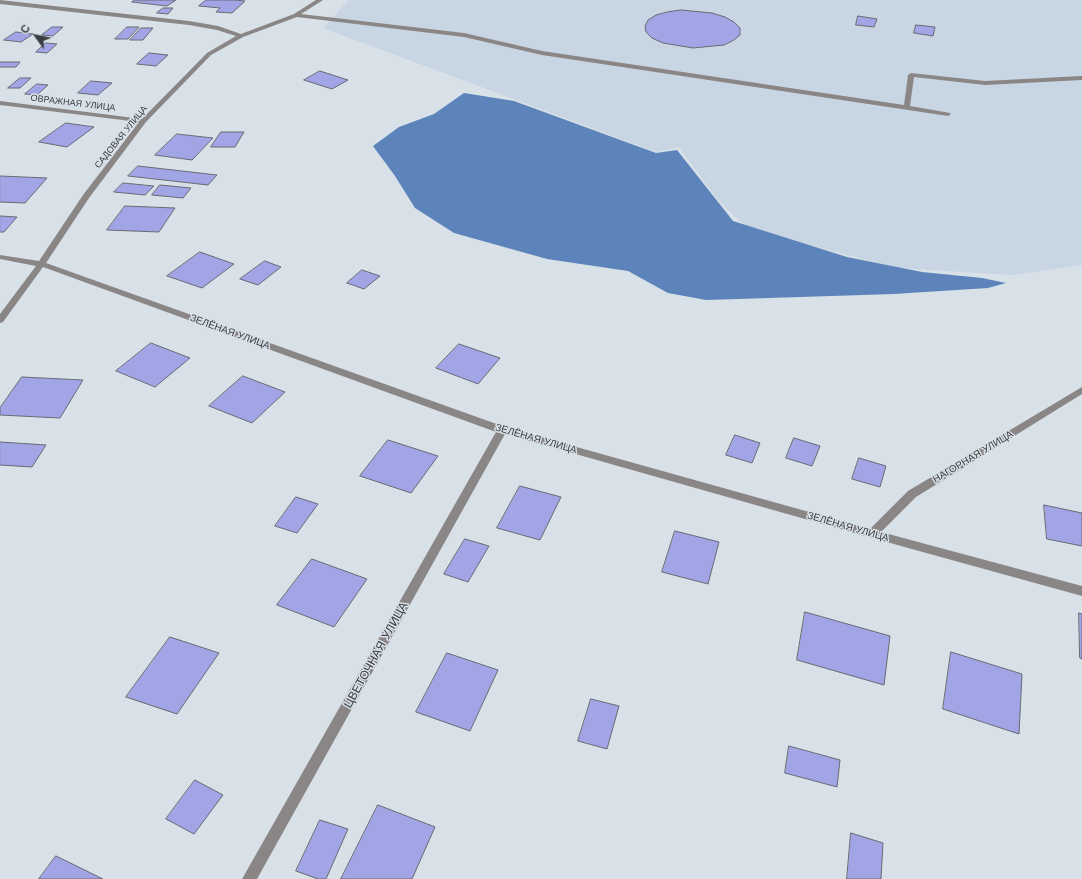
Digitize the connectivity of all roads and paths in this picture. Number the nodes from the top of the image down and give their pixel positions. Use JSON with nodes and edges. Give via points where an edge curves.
{"nodes":[{"id":1,"x":320,"y":0,"type":"edge"},
{"id":2,"x":0,"y":2,"type":"edge"},
{"id":3,"x":296,"y":15,"type":"junction"},
{"id":4,"x":241,"y":36,"type":"junction"},
{"id":5,"x":1082,"y":78,"type":"edge"},
{"id":6,"x":0,"y":103,"type":"edge"},
{"id":7,"x":907,"y":108,"type":"junction"},
{"id":8,"x":948,"y":114,"type":"dead end"},
{"id":9,"x":144,"y":121,"type":"junction"},
{"id":10,"x":0,"y":257,"type":"edge"},
{"id":11,"x":40,"y":264,"type":"junction"},
{"id":12,"x":0,"y":320,"type":"edge"},
{"id":13,"x":1082,"y":390,"type":"edge"},
{"id":14,"x":502,"y":430,"type":"junction"},
{"id":15,"x":872,"y":534,"type":"junction"},
{"id":16,"x":1082,"y":591,"type":"edge"},
{"id":17,"x":249,"y":879,"type":"edge"}],
"edges":[{"from":1,"to":3,"type":"street","name":"САДОВАЯ УЛИЦА"},
{"from":2,"to":4,"type":"street","via":[[189,22]]},
{"from":3,"to":4,"type":"street","name":"САДОВАЯ УЛИЦА"},
{"from":3,"to":7,"type":"street","via":[[464,36],[542,53]]},
{"from":4,"to":9,"type":"street","name":"САДОВАЯ УЛИЦА","via":[[209,54]]},
{"from":5,"to":7,"type":"street","via":[[985,82],[911,75]]},
{"from":6,"to":9,"type":"street","name":"ОВРАЖНАЯ УЛИЦА"},
{"from":7,"to":8,"type":"street"},
{"from":9,"to":11,"type":"street","name":"САДОВАЯ УЛИЦА","via":[[86,197]]},
{"from":10,"to":11,"type":"street","name":"ЗЕЛЁНАЯ УЛИЦА"},
{"from":11,"to":12,"type":"street","name":"САДОВАЯ УЛИЦА"},
{"from":11,"to":14,"type":"street","name":"ЗЕЛЁНАЯ УЛИЦА"},
{"from":13,"to":15,"type":"street","name":"НАГОРНАЯ УЛИЦА","via":[[912,494]]},
{"from":14,"to":15,"type":"street","name":"ЗЕЛЁНАЯ УЛИЦА"},
{"from":14,"to":17,"type":"street","name":"ЦВЕТОЧНАЯ УЛИЦА"},
{"from":15,"to":16,"type":"street","name":"ЗЕЛЁНАЯ УЛИЦА"}]}
